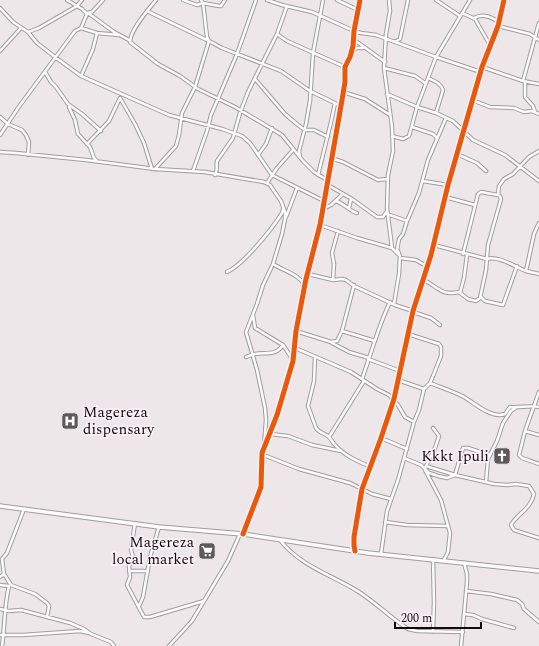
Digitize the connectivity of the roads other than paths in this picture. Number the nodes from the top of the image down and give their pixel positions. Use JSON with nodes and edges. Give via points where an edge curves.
{"nodes":[{"id":1,"x":67,"y":0,"type":"edge"},
{"id":2,"x":82,"y":0,"type":"edge"},
{"id":3,"x":103,"y":0,"type":"edge"},
{"id":4,"x":156,"y":0,"type":"edge"},
{"id":5,"x":183,"y":0,"type":"edge"},
{"id":6,"x":225,"y":0,"type":"edge"},
{"id":7,"x":256,"y":0,"type":"edge"},
{"id":8,"x":267,"y":0,"type":"edge"},
{"id":9,"x":323,"y":0,"type":"edge"},
{"id":10,"x":337,"y":0,"type":"edge"},
{"id":11,"x":360,"y":0,"type":"edge"},
{"id":12,"x":389,"y":0,"type":"edge"},
{"id":13,"x":408,"y":0,"type":"edge"},
{"id":14,"x":436,"y":0,"type":"edge"},
{"id":15,"x":470,"y":0,"type":"edge"},
{"id":16,"x":504,"y":0,"type":"edge"},
{"id":17,"x":202,"y":2,"type":"edge"},
{"id":18,"x":77,"y":6,"type":"junction"},
{"id":19,"x":287,"y":6,"type":"junction"},
{"id":20,"x":0,"y":8,"type":"edge"},
{"id":21,"x":358,"y":10,"type":"junction"},
{"id":22,"x":147,"y":11,"type":"junction"},
{"id":23,"x":88,"y":13,"type":"junction"},
{"id":24,"x":462,"y":13,"type":"junction"},
{"id":25,"x":320,"y":16,"type":"junction"},
{"id":26,"x":460,"y":16,"type":"junction"},
{"id":27,"x":474,"y":18,"type":"junction"},
{"id":28,"x":499,"y":22,"type":"junction"},
{"id":29,"x":539,"y":23,"type":"edge"},
{"id":30,"x":498,"y":26,"type":"junction"},
{"id":31,"x":21,"y":28,"type":"junction"},
{"id":32,"x":81,"y":28,"type":"junction"},
{"id":33,"x":354,"y":31,"type":"junction"},
{"id":34,"x":28,"y":32,"type":"junction"},
{"id":35,"x":97,"y":33,"type":"junction"},
{"id":36,"x":277,"y":34,"type":"junction"},
{"id":37,"x":119,"y":35,"type":"junction"},
{"id":38,"x":536,"y":38,"type":"junction"},
{"id":39,"x":353,"y":39,"type":"junction"},
{"id":40,"x":386,"y":39,"type":"junction"},
{"id":41,"x":129,"y":40,"type":"junction"},
{"id":42,"x":539,"y":40,"type":"edge"},
{"id":43,"x":209,"y":41,"type":"junction"},
{"id":44,"x":394,"y":42,"type":"junction"},
{"id":45,"x":490,"y":46,"type":"junction"},
{"id":46,"x":364,"y":48,"type":"junction"},
{"id":47,"x":352,"y":50,"type":"junction"},
{"id":48,"x":0,"y":51,"type":"edge"},
{"id":49,"x":313,"y":53,"type":"junction"},
{"id":50,"x":237,"y":54,"type":"junction"},
{"id":51,"x":436,"y":57,"type":"junction"},
{"id":52,"x":55,"y":58,"type":"junction"},
{"id":53,"x":385,"y":62,"type":"junction"},
{"id":54,"x":262,"y":64,"type":"junction"},
{"id":55,"x":345,"y":67,"type":"junction"},
{"id":56,"x":482,"y":67,"type":"junction"},
{"id":57,"x":384,"y":68,"type":"junction"},
{"id":58,"x":44,"y":72,"type":"junction"},
{"id":59,"x":481,"y":72,"type":"junction"},
{"id":60,"x":81,"y":76,"type":"junction"},
{"id":61,"x":428,"y":78,"type":"junction"},
{"id":62,"x":255,"y":79,"type":"junction"},
{"id":63,"x":524,"y":82,"type":"junction"},
{"id":64,"x":425,"y":83,"type":"junction"},
{"id":65,"x":539,"y":84,"type":"edge"},
{"id":66,"x":196,"y":87,"type":"junction"},
{"id":67,"x":310,"y":91,"type":"junction"},
{"id":68,"x":343,"y":92,"type":"junction"},
{"id":69,"x":387,"y":94,"type":"junction"},
{"id":70,"x":121,"y":96,"type":"junction"},
{"id":71,"x":218,"y":99,"type":"junction"},
{"id":72,"x":472,"y":100,"type":"junction"},
{"id":73,"x":335,"y":103,"type":"junction"},
{"id":74,"x":69,"y":106,"type":"junction"},
{"id":75,"x":341,"y":106,"type":"junction"},
{"id":76,"x":417,"y":107,"type":"junction"},
{"id":77,"x":241,"y":111,"type":"junction"},
{"id":78,"x":535,"y":112,"type":"junction"},
{"id":79,"x":436,"y":113,"type":"junction"},
{"id":80,"x":539,"y":114,"type":"edge"},
{"id":81,"x":390,"y":115,"type":"junction"},
{"id":82,"x":0,"y":117,"type":"edge"},
{"id":83,"x":446,"y":118,"type":"junction"},
{"id":84,"x":181,"y":119,"type":"junction"},
{"id":85,"x":8,"y":124,"type":"junction"},
{"id":86,"x":208,"y":125,"type":"junction"},
{"id":87,"x":272,"y":128,"type":"junction"},
{"id":88,"x":412,"y":128,"type":"junction"},
{"id":89,"x":305,"y":130,"type":"junction"},
{"id":90,"x":101,"y":131,"type":"junction"},
{"id":91,"x":463,"y":132,"type":"junction"},
{"id":92,"x":235,"y":134,"type":"junction"},
{"id":93,"x":0,"y":135,"type":"edge"},
{"id":94,"x":392,"y":136,"type":"junction"},
{"id":95,"x":328,"y":137,"type":"junction"},
{"id":96,"x":437,"y":138,"type":"junction"},
{"id":97,"x":87,"y":144,"type":"junction"},
{"id":98,"x":293,"y":150,"type":"junction"},
{"id":99,"x":539,"y":151,"type":"edge"},
{"id":100,"x":0,"y":152,"type":"edge"},
{"id":101,"x":457,"y":154,"type":"junction"},
{"id":102,"x":28,"y":155,"type":"junction"},
{"id":103,"x":258,"y":155,"type":"junction"},
{"id":104,"x":331,"y":158,"type":"junction"},
{"id":105,"x":303,"y":161,"type":"junction"},
{"id":106,"x":99,"y":162,"type":"junction"},
{"id":107,"x":520,"y":166,"type":"junction"},
{"id":108,"x":154,"y":169,"type":"junction"},
{"id":109,"x":193,"y":171,"type":"junction"},
{"id":110,"x":486,"y":171,"type":"dead end"},
{"id":111,"x":216,"y":175,"type":"junction"},
{"id":112,"x":272,"y":175,"type":"junction"},
{"id":113,"x":318,"y":175,"type":"junction"},
{"id":114,"x":387,"y":179,"type":"junction"},
{"id":115,"x":423,"y":181,"type":"junction"},
{"id":116,"x":539,"y":181,"type":"edge"},
{"id":117,"x":327,"y":182,"type":"junction"},
{"id":118,"x":267,"y":183,"type":"junction"},
{"id":119,"x":448,"y":185,"type":"junction"},
{"id":120,"x":297,"y":188,"type":"junction"},
{"id":121,"x":344,"y":194,"type":"junction"},
{"id":122,"x":498,"y":195,"type":"junction"},
{"id":123,"x":445,"y":197,"type":"junction"},
{"id":124,"x":351,"y":198,"type":"junction"},
{"id":125,"x":324,"y":201,"type":"junction"},
{"id":126,"x":336,"y":201,"type":"junction"},
{"id":127,"x":475,"y":205,"type":"junction"},
{"id":128,"x":283,"y":208,"type":"junction"},
{"id":129,"x":348,"y":208,"type":"junction"},
{"id":130,"x":322,"y":209,"type":"junction"},
{"id":131,"x":387,"y":212,"type":"junction"},
{"id":132,"x":357,"y":213,"type":"dead end"},
{"id":133,"x":285,"y":219,"type":"junction"},
{"id":134,"x":407,"y":221,"type":"junction"},
{"id":135,"x":539,"y":224,"type":"edge"},
{"id":136,"x":320,"y":225,"type":"junction"},
{"id":137,"x":338,"y":231,"type":"junction"},
{"id":138,"x":434,"y":245,"type":"junction"},
{"id":139,"x":392,"y":248,"type":"junction"},
{"id":140,"x":399,"y":254,"type":"junction"},
{"id":141,"x":463,"y":254,"type":"junction"},
{"id":142,"x":468,"y":254,"type":"junction"},
{"id":143,"x":400,"y":258,"type":"junction"},
{"id":144,"x":487,"y":260,"type":"junction"},
{"id":145,"x":273,"y":264,"type":"junction"},
{"id":146,"x":517,"y":266,"type":"junction"},
{"id":147,"x":428,"y":267,"type":"junction"},
{"id":148,"x":526,"y":271,"type":"junction"},
{"id":149,"x":227,"y":272,"type":"dead end"},
{"id":150,"x":308,"y":274,"type":"junction"},
{"id":151,"x":539,"y":274,"type":"edge"},
{"id":152,"x":333,"y":280,"type":"junction"},
{"id":153,"x":424,"y":280,"type":"junction"},
{"id":154,"x":354,"y":285,"type":"junction"},
{"id":155,"x":305,"y":286,"type":"junction"},
{"id":156,"x":460,"y":293,"type":"junction"},
{"id":157,"x":481,"y":296,"type":"junction"},
{"id":158,"x":390,"y":302,"type":"junction"},
{"id":159,"x":394,"y":304,"type":"junction"},
{"id":160,"x":413,"y":312,"type":"junction"},
{"id":161,"x":252,"y":315,"type":"junction"},
{"id":162,"x":440,"y":325,"type":"dead end"},
{"id":163,"x":296,"y":331,"type":"junction"},
{"id":164,"x":342,"y":331,"type":"junction"},
{"id":165,"x":408,"y":334,"type":"junction"},
{"id":166,"x":375,"y":341,"type":"junction"},
{"id":167,"x":331,"y":342,"type":"junction"},
{"id":168,"x":283,"y":345,"type":"junction"},
{"id":169,"x":295,"y":348,"type":"junction"},
{"id":170,"x":252,"y":354,"type":"junction"},
{"id":171,"x":246,"y":357,"type":"dead end"},
{"id":172,"x":315,"y":357,"type":"junction"},
{"id":173,"x":369,"y":359,"type":"junction"},
{"id":174,"x":293,"y":361,"type":"junction"},
{"id":175,"x":400,"y":371,"type":"junction"},
{"id":176,"x":363,"y":380,"type":"junction"},
{"id":177,"x":398,"y":380,"type":"junction"},
{"id":178,"x":430,"y":384,"type":"junction"},
{"id":179,"x":424,"y":389,"type":"junction"},
{"id":180,"x":539,"y":392,"type":"edge"},
{"id":181,"x":394,"y":400,"type":"junction"},
{"id":182,"x":534,"y":406,"type":"junction"},
{"id":183,"x":539,"y":407,"type":"edge"},
{"id":184,"x":517,"y":408,"type":"junction"},
{"id":185,"x":414,"y":422,"type":"junction"},
{"id":186,"x":433,"y":428,"type":"dead end"},
{"id":187,"x":526,"y":431,"type":"junction"},
{"id":188,"x":270,"y":434,"type":"junction"},
{"id":189,"x":539,"y":435,"type":"edge"},
{"id":190,"x":329,"y":437,"type":"junction"},
{"id":191,"x":381,"y":438,"type":"junction"},
{"id":192,"x":264,"y":446,"type":"junction"},
{"id":193,"x":407,"y":448,"type":"junction"},
{"id":194,"x":343,"y":452,"type":"junction"},
{"id":195,"x":261,"y":454,"type":"junction"},
{"id":196,"x":489,"y":455,"type":"junction"},
{"id":197,"x":404,"y":458,"type":"junction"},
{"id":198,"x":539,"y":464,"type":"edge"},
{"id":199,"x":371,"y":466,"type":"junction"},
{"id":200,"x":426,"y":467,"type":"junction"},
{"id":201,"x":455,"y":475,"type":"junction"},
{"id":202,"x":486,"y":482,"type":"junction"},
{"id":203,"x":362,"y":489,"type":"junction"},
{"id":204,"x":390,"y":499,"type":"junction"},
{"id":205,"x":0,"y":506,"type":"edge"},
{"id":206,"x":24,"y":509,"type":"junction"},
{"id":207,"x":385,"y":522,"type":"junction"},
{"id":208,"x":135,"y":523,"type":"junction"},
{"id":209,"x":448,"y":526,"type":"junction"},
{"id":210,"x":158,"y":527,"type":"junction"},
{"id":211,"x":241,"y":534,"type":"junction"},
{"id":212,"x":539,"y":538,"type":"edge"},
{"id":213,"x":279,"y":540,"type":"junction"},
{"id":214,"x":355,"y":551,"type":"junction"},
{"id":215,"x":381,"y":554,"type":"junction"},
{"id":216,"x":1,"y":559,"type":"edge"},
{"id":217,"x":433,"y":559,"type":"junction"},
{"id":218,"x":444,"y":560,"type":"junction"},
{"id":219,"x":464,"y":563,"type":"junction"},
{"id":220,"x":129,"y":571,"type":"junction"},
{"id":221,"x":148,"y":571,"type":"junction"},
{"id":222,"x":539,"y":571,"type":"edge"},
{"id":223,"x":4,"y":574,"type":"junction"},
{"id":224,"x":0,"y":577,"type":"edge"},
{"id":225,"x":0,"y":585,"type":"edge"},
{"id":226,"x":10,"y":585,"type":"junction"},
{"id":227,"x":466,"y":591,"type":"junction"},
{"id":228,"x":204,"y":601,"type":"junction"},
{"id":229,"x":139,"y":606,"type":"junction"},
{"id":230,"x":0,"y":609,"type":"edge"},
{"id":231,"x":6,"y":611,"type":"junction"},
{"id":232,"x":464,"y":614,"type":"junction"},
{"id":233,"x":47,"y":617,"type":"junction"},
{"id":234,"x":539,"y":622,"type":"edge"},
{"id":235,"x":514,"y":628,"type":"dead end"},
{"id":236,"x":433,"y":632,"type":"junction"},
{"id":237,"x":463,"y":632,"type":"junction"},
{"id":238,"x":91,"y":634,"type":"junction"},
{"id":239,"x":2,"y":635,"type":"edge"},
{"id":240,"x":2,"y":646,"type":"edge"},
{"id":241,"x":114,"y":646,"type":"edge"},
{"id":242,"x":169,"y":646,"type":"edge"},
{"id":243,"x":461,"y":646,"type":"edge"}],
"edges":[{"from":1,"to":18,"type":"street"},
{"from":2,"to":18,"type":"street"},
{"from":3,"to":23,"type":"street"},
{"from":4,"to":22,"type":"street"},
{"from":5,"to":17,"type":"street","via":[[197,4]]},
{"from":6,"to":17,"type":"street","via":[[221,6]]},
{"from":7,"to":50,"type":"street"},
{"from":8,"to":19,"type":"street"},
{"from":9,"to":25,"type":"street"},
{"from":10,"to":21,"type":"street"},
{"from":11,"to":21,"type":"street"},
{"from":12,"to":40,"type":"street"},
{"from":13,"to":44,"type":"street","via":[[400,38]]},
{"from":14,"to":26,"type":"street"},
{"from":15,"to":24,"type":"street"},
{"from":16,"to":28,"type":"street"},
{"from":17,"to":43,"type":"street"},
{"from":18,"to":23,"type":"street"},
{"from":18,"to":34,"type":"street","via":[[40,28]]},
{"from":19,"to":25,"type":"street"},
{"from":19,"to":36,"type":"street"},
{"from":20,"to":31,"type":"street"},
{"from":21,"to":33,"type":"street"},
{"from":22,"to":41,"type":"street"},
{"from":22,"to":43,"type":"street"},
{"from":23,"to":32,"type":"street"},
{"from":23,"to":37,"type":"street"},
{"from":24,"to":26,"type":"street"},
{"from":24,"to":27,"type":"street"},
{"from":25,"to":33,"type":"street"},
{"from":25,"to":49,"type":"street"},
{"from":26,"to":51,"type":"street"},
{"from":27,"to":28,"type":"street","via":[[486,16]]},
{"from":27,"to":45,"type":"street"},
{"from":28,"to":30,"type":"street"},
{"from":29,"to":38,"type":"street"},
{"from":30,"to":38,"type":"street","via":[[530,34]]},
{"from":30,"to":45,"type":"street"},
{"from":31,"to":34,"type":"street"},
{"from":31,"to":48,"type":"street"},
{"from":32,"to":35,"type":"street"},
{"from":32,"to":52,"type":"street","via":[[75,30]]},
{"from":33,"to":39,"type":"street"},
{"from":33,"to":40,"type":"street"},
{"from":34,"to":52,"type":"street"},
{"from":35,"to":37,"type":"street"},
{"from":35,"to":60,"type":"street"},
{"from":36,"to":49,"type":"street"},
{"from":36,"to":54,"type":"street"},
{"from":37,"to":41,"type":"street"},
{"from":38,"to":42,"type":"street"},
{"from":38,"to":63,"type":"street"},
{"from":39,"to":46,"type":"street"},
{"from":39,"to":47,"type":"street"},
{"from":40,"to":44,"type":"street"},
{"from":40,"to":53,"type":"street"},
{"from":41,"to":66,"type":"street","via":[[153,60]]},
{"from":43,"to":50,"type":"street"},
{"from":43,"to":66,"type":"street"},
{"from":44,"to":51,"type":"street"},
{"from":45,"to":56,"type":"street"},
{"from":46,"to":47,"type":"street"},
{"from":46,"to":53,"type":"street"},
{"from":47,"to":55,"type":"street"},
{"from":49,"to":55,"type":"street"},
{"from":49,"to":67,"type":"street"},
{"from":50,"to":54,"type":"street"},
{"from":50,"to":71,"type":"street"},
{"from":51,"to":59,"type":"street"},
{"from":51,"to":61,"type":"street"},
{"from":52,"to":58,"type":"street"},
{"from":52,"to":60,"type":"street"},
{"from":53,"to":57,"type":"street"},
{"from":54,"to":62,"type":"street"},
{"from":54,"to":67,"type":"street","via":[[287,74]]},
{"from":55,"to":68,"type":"street"},
{"from":56,"to":59,"type":"street"},
{"from":56,"to":63,"type":"street"},
{"from":57,"to":64,"type":"street","via":[[415,76]]},
{"from":57,"to":69,"type":"street"},
{"from":58,"to":74,"type":"street"},
{"from":58,"to":85,"type":"street"},
{"from":59,"to":72,"type":"street"},
{"from":60,"to":70,"type":"street"},
{"from":61,"to":64,"type":"street"},
{"from":61,"to":79,"type":"street","via":[[440,85],[443,90]]},
{"from":62,"to":77,"type":"street"},
{"from":62,"to":89,"type":"street","via":[[285,114]]},
{"from":63,"to":65,"type":"street"},
{"from":63,"to":78,"type":"street","via":[[524,97]]},
{"from":64,"to":76,"type":"street"},
{"from":66,"to":71,"type":"street"},
{"from":66,"to":84,"type":"street"},
{"from":67,"to":73,"type":"street"},
{"from":67,"to":89,"type":"street"},
{"from":68,"to":75,"type":"street"},
{"from":68,"to":81,"type":"street","via":[[365,99]]},
{"from":69,"to":76,"type":"street"},
{"from":69,"to":81,"type":"street"},
{"from":70,"to":84,"type":"street"},
{"from":70,"to":90,"type":"street","via":[[111,118]]},
{"from":70,"to":108,"type":"street","via":[[136,124]]},
{"from":71,"to":77,"type":"street"},
{"from":71,"to":86,"type":"street"},
{"from":72,"to":78,"type":"street","via":[[492,107]]},
{"from":72,"to":91,"type":"street"},
{"from":73,"to":75,"type":"street"},
{"from":73,"to":95,"type":"street"},
{"from":74,"to":90,"type":"street"},
{"from":74,"to":97,"type":"street","via":[[78,134]]},
{"from":75,"to":104,"type":"street"},
{"from":76,"to":79,"type":"street"},
{"from":76,"to":88,"type":"street"},
{"from":77,"to":87,"type":"street"},
{"from":77,"to":92,"type":"street"},
{"from":78,"to":80,"type":"street"},
{"from":79,"to":83,"type":"street"},
{"from":81,"to":94,"type":"street"},
{"from":82,"to":85,"type":"street"},
{"from":83,"to":91,"type":"street"},
{"from":83,"to":96,"type":"street"},
{"from":84,"to":86,"type":"street"},
{"from":84,"to":108,"type":"street","via":[[176,146]]},
{"from":85,"to":93,"type":"street"},
{"from":85,"to":102,"type":"street","via":[[19,128],[26,135],[29,142]]},
{"from":86,"to":92,"type":"street"},
{"from":86,"to":109,"type":"street"},
{"from":87,"to":98,"type":"street","via":[[285,137]]},
{"from":87,"to":103,"type":"street","via":[[266,144]]},
{"from":88,"to":94,"type":"street","via":[[408,138]]},
{"from":88,"to":96,"type":"street","via":[[433,134]]},
{"from":89,"to":95,"type":"street","via":[[314,130]]},
{"from":89,"to":105,"type":"street","via":[[299,151]]},
{"from":90,"to":97,"type":"street"},
{"from":91,"to":101,"type":"street"},
{"from":91,"to":107,"type":"street"},
{"from":92,"to":103,"type":"street","via":[[248,140]]},
{"from":92,"to":111,"type":"street","via":[[217,161]]},
{"from":94,"to":114,"type":"street","via":[[392,158]]},
{"from":95,"to":113,"type":"street"},
{"from":96,"to":115,"type":"street","via":[[426,165]]},
{"from":97,"to":106,"type":"street","via":[[92,150],[94,160]]},
{"from":98,"to":105,"type":"street"},
{"from":98,"to":112,"type":"street"},
{"from":99,"to":107,"type":"street"},
{"from":100,"to":102,"type":"street"},
{"from":101,"to":110,"type":"street","via":[[477,162]]},
{"from":101,"to":119,"type":"street"},
{"from":102,"to":106,"type":"street"},
{"from":103,"to":112,"type":"street"},
{"from":104,"to":114,"type":"street","via":[[374,178]]},
{"from":104,"to":117,"type":"street"},
{"from":105,"to":113,"type":"street"},
{"from":106,"to":108,"type":"street"},
{"from":107,"to":116,"type":"street"},
{"from":107,"to":122,"type":"street","via":[[501,182]]},
{"from":108,"to":109,"type":"street"},
{"from":109,"to":111,"type":"street"},
{"from":111,"to":118,"type":"street"},
{"from":112,"to":118,"type":"street"},
{"from":112,"to":120,"type":"street"},
{"from":113,"to":117,"type":"street"},
{"from":114,"to":131,"type":"street"},
{"from":115,"to":119,"type":"street"},
{"from":115,"to":134,"type":"street"},
{"from":117,"to":121,"type":"street"},
{"from":117,"to":125,"type":"street"},
{"from":118,"to":128,"type":"street","via":[[276,193]]},
{"from":119,"to":123,"type":"street"},
{"from":120,"to":125,"type":"street"},
{"from":120,"to":133,"type":"street"},
{"from":121,"to":124,"type":"street"},
{"from":121,"to":126,"type":"street"},
{"from":122,"to":127,"type":"street","via":[[480,192]]},
{"from":122,"to":144,"type":"street","via":[[501,199],[490,236]]},
{"from":123,"to":127,"type":"street"},
{"from":123,"to":138,"type":"street"},
{"from":124,"to":129,"type":"street"},
{"from":124,"to":131,"type":"street","via":[[377,217],[383,217]]},
{"from":125,"to":130,"type":"street"},
{"from":126,"to":129,"type":"street"},
{"from":126,"to":130,"type":"street"},
{"from":127,"to":141,"type":"street"},
{"from":128,"to":133,"type":"street"},
{"from":128,"to":149,"type":"street","via":[[267,234]]},
{"from":129,"to":132,"type":"street"},
{"from":130,"to":136,"type":"street"},
{"from":131,"to":134,"type":"street"},
{"from":131,"to":139,"type":"street"},
{"from":133,"to":145,"type":"street"},
{"from":134,"to":140,"type":"street","via":[[399,241]]},
{"from":135,"to":148,"type":"street","via":[[534,234]]},
{"from":136,"to":137,"type":"street"},
{"from":136,"to":150,"type":"street"},
{"from":137,"to":139,"type":"street"},
{"from":137,"to":152,"type":"street","via":[[332,253]]},
{"from":138,"to":141,"type":"street"},
{"from":138,"to":147,"type":"street"},
{"from":139,"to":140,"type":"street"},
{"from":140,"to":143,"type":"street"},
{"from":141,"to":142,"type":"street"},
{"from":142,"to":144,"type":"street"},
{"from":142,"to":156,"type":"street"},
{"from":143,"to":147,"type":"street","via":[[416,260]]},
{"from":143,"to":159,"type":"street"},
{"from":144,"to":146,"type":"street","via":[[492,258]]},
{"from":144,"to":157,"type":"street"},
{"from":145,"to":155,"type":"street","via":[[302,280]]},
{"from":145,"to":161,"type":"street"},
{"from":146,"to":148,"type":"street"},
{"from":146,"to":157,"type":"street","via":[[503,306],[485,301]]},
{"from":147,"to":153,"type":"street"},
{"from":148,"to":151,"type":"street"},
{"from":150,"to":152,"type":"street"},
{"from":150,"to":155,"type":"street"},
{"from":152,"to":154,"type":"street","via":[[342,279]]},
{"from":153,"to":156,"type":"street","via":[[446,293]]},
{"from":153,"to":160,"type":"street"},
{"from":154,"to":158,"type":"street"},
{"from":154,"to":164,"type":"street"},
{"from":155,"to":163,"type":"street"},
{"from":156,"to":157,"type":"street","via":[[472,301]]},
{"from":158,"to":159,"type":"street"},
{"from":158,"to":166,"type":"street"},
{"from":159,"to":160,"type":"street"},
{"from":160,"to":162,"type":"street","via":[[431,318]]},
{"from":160,"to":165,"type":"street"},
{"from":161,"to":168,"type":"street","via":[[255,328]]},
{"from":161,"to":170,"type":"street","via":[[246,332]]},
{"from":163,"to":167,"type":"street"},
{"from":163,"to":169,"type":"street"},
{"from":164,"to":166,"type":"street"},
{"from":164,"to":167,"type":"street","via":[[337,341]]},
{"from":165,"to":175,"type":"street"},
{"from":165,"to":178,"type":"street","via":[[440,345],[439,361]]},
{"from":166,"to":173,"type":"street"},
{"from":167,"to":173,"type":"street"},
{"from":168,"to":170,"type":"street","via":[[274,352]]},
{"from":168,"to":174,"type":"street"},
{"from":169,"to":172,"type":"street"},
{"from":169,"to":174,"type":"street"},
{"from":170,"to":171,"type":"street"},
{"from":170,"to":192,"type":"street","via":[[265,408]]},
{"from":172,"to":176,"type":"street","via":[[351,372]]},
{"from":172,"to":190,"type":"street","via":[[314,381],[308,406],[318,431]]},
{"from":173,"to":175,"type":"street"},
{"from":173,"to":176,"type":"street"},
{"from":174,"to":188,"type":"street"},
{"from":175,"to":177,"type":"street"},
{"from":176,"to":181,"type":"street"},
{"from":176,"to":190,"type":"street"},
{"from":177,"to":179,"type":"street"},
{"from":177,"to":181,"type":"street"},
{"from":178,"to":179,"type":"street"},
{"from":178,"to":184,"type":"street","via":[[463,396],[481,408],[497,414],[505,414],[510,407]]},
{"from":179,"to":185,"type":"street"},
{"from":180,"to":182,"type":"street"},
{"from":181,"to":185,"type":"street","via":[[405,417]]},
{"from":181,"to":191,"type":"street"},
{"from":182,"to":183,"type":"street"},
{"from":182,"to":184,"type":"street"},
{"from":182,"to":187,"type":"street"},
{"from":184,"to":196,"type":"street","via":[[503,423],[498,441]]},
{"from":185,"to":193,"type":"street"},
{"from":186,"to":200,"type":"street","via":[[439,435]]},
{"from":187,"to":189,"type":"street"},
{"from":187,"to":198,"type":"street","via":[[519,456]]},
{"from":188,"to":192,"type":"street"},
{"from":188,"to":194,"type":"street","via":[[288,436]]},
{"from":190,"to":194,"type":"street"},
{"from":191,"to":193,"type":"street"},
{"from":191,"to":199,"type":"street"},
{"from":192,"to":195,"type":"street"},
{"from":193,"to":197,"type":"street"},
{"from":194,"to":199,"type":"street","via":[[354,460]]},
{"from":195,"to":203,"type":"street"},
{"from":195,"to":211,"type":"street","via":[[261,487]]},
{"from":196,"to":201,"type":"street","via":[[464,448]]},
{"from":196,"to":202,"type":"street"},
{"from":197,"to":200,"type":"street"},
{"from":197,"to":204,"type":"street"},
{"from":199,"to":203,"type":"street"},
{"from":200,"to":201,"type":"street"},
{"from":200,"to":201,"type":"street","via":[[429,472],[438,476],[447,478]]},
{"from":200,"to":209,"type":"street","via":[[427,475],[441,500]]},
{"from":201,"to":202,"type":"street"},
{"from":202,"to":212,"type":"street","via":[[530,487],[534,494],[533,498],[511,526],[514,530]]},
{"from":203,"to":204,"type":"street"},
{"from":203,"to":214,"type":"street","via":[[354,537]]},
{"from":204,"to":207,"type":"street"},
{"from":205,"to":206,"type":"street"},
{"from":206,"to":208,"type":"street"},
{"from":206,"to":216,"type":"street","via":[[6,553]]},
{"from":207,"to":209,"type":"street"},
{"from":207,"to":215,"type":"street"},
{"from":208,"to":210,"type":"street"},
{"from":208,"to":220,"type":"street","via":[[131,550],[133,557],[128,566]]},
{"from":209,"to":218,"type":"street","via":[[450,535],[448,552]]},
{"from":210,"to":211,"type":"street"},
{"from":210,"to":221,"type":"street"},
{"from":211,"to":213,"type":"street"},
{"from":211,"to":228,"type":"street"},
{"from":213,"to":214,"type":"street"},
{"from":213,"to":236,"type":"street","via":[[312,567],[364,596],[408,629]]},
{"from":214,"to":215,"type":"street"},
{"from":215,"to":217,"type":"street"},
{"from":216,"to":223,"type":"street"},
{"from":217,"to":218,"type":"street"},
{"from":217,"to":236,"type":"street"},
{"from":218,"to":219,"type":"street"},
{"from":219,"to":222,"type":"street"},
{"from":219,"to":227,"type":"street","via":[[467,574]]},
{"from":220,"to":221,"type":"street"},
{"from":220,"to":229,"type":"street","via":[[127,585]]},
{"from":221,"to":229,"type":"street"},
{"from":223,"to":224,"type":"street"},
{"from":223,"to":226,"type":"street"},
{"from":225,"to":226,"type":"street"},
{"from":226,"to":231,"type":"street"},
{"from":226,"to":233,"type":"street","via":[[35,594],[47,603]]},
{"from":227,"to":232,"type":"street"},
{"from":227,"to":234,"type":"street","via":[[516,599]]},
{"from":228,"to":229,"type":"street","via":[[147,618]]},
{"from":228,"to":242,"type":"street","via":[[192,621]]},
{"from":230,"to":231,"type":"street"},
{"from":231,"to":233,"type":"street","via":[[21,610]]},
{"from":231,"to":239,"type":"street"},
{"from":232,"to":235,"type":"street"},
{"from":232,"to":237,"type":"street"},
{"from":233,"to":238,"type":"street","via":[[75,625]]},
{"from":236,"to":237,"type":"street"},
{"from":237,"to":243,"type":"street"},
{"from":238,"to":239,"type":"street","via":[[80,631]]},
{"from":238,"to":241,"type":"street","via":[[111,642]]},
{"from":239,"to":240,"type":"street"}]}
